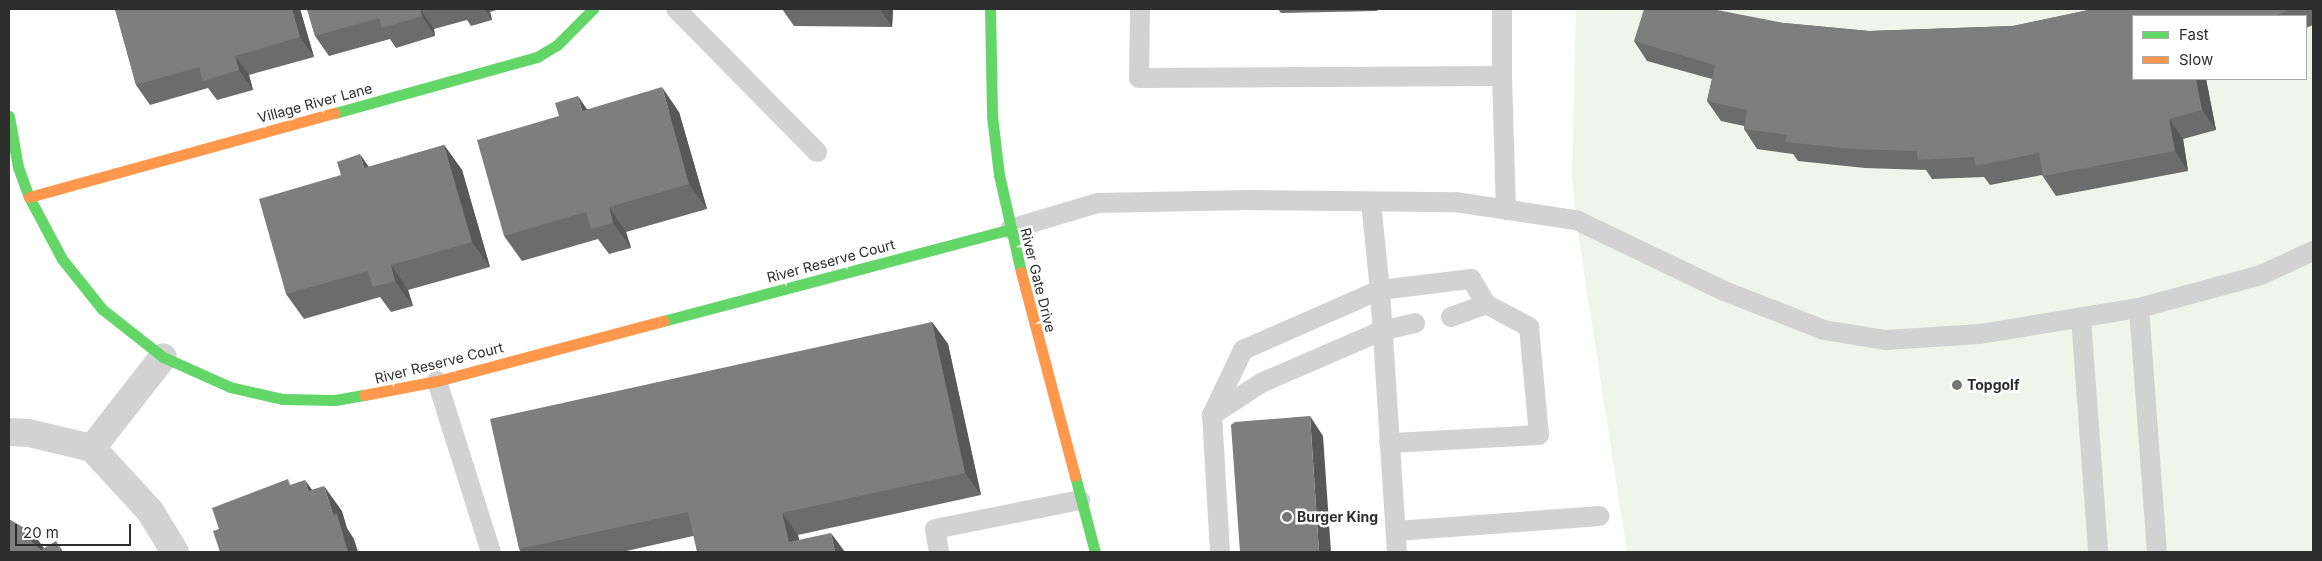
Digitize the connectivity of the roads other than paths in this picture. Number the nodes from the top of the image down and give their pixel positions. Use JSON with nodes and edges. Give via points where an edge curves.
{"nodes":[{"id":1,"x":593,"y":9,"type":"edge"},
{"id":2,"x":676,"y":9,"type":"edge"},
{"id":3,"x":990,"y":9,"type":"edge"},
{"id":4,"x":1140,"y":9,"type":"edge"},
{"id":5,"x":1502,"y":9,"type":"edge"},
{"id":6,"x":1502,"y":76,"type":"junction"},
{"id":7,"x":9,"y":116,"type":"edge"},
{"id":8,"x":817,"y":152,"type":"dead end"},
{"id":9,"x":29,"y":198,"type":"junction"},
{"id":10,"x":1371,"y":202,"type":"junction"},
{"id":11,"x":1506,"y":210,"type":"junction"},
{"id":12,"x":1010,"y":229,"type":"junction"},
{"id":13,"x":2313,"y":251,"type":"edge"},
{"id":14,"x":1380,"y":290,"type":"junction"},
{"id":15,"x":1486,"y":304,"type":"junction"},
{"id":16,"x":2139,"y":308,"type":"junction"},
{"id":17,"x":1451,"y":316,"type":"dead end"},
{"id":18,"x":2081,"y":318,"type":"junction"},
{"id":19,"x":1415,"y":324,"type":"dead end"},
{"id":20,"x":1381,"y":331,"type":"junction"},
{"id":21,"x":163,"y":357,"type":"junction"},
{"id":22,"x":437,"y":381,"type":"junction"},
{"id":23,"x":1212,"y":415,"type":"junction"},
{"id":24,"x":9,"y":432,"type":"edge"},
{"id":25,"x":1389,"y":442,"type":"junction"},
{"id":26,"x":92,"y":448,"type":"junction"},
{"id":27,"x":1080,"y":500,"type":"junction"},
{"id":28,"x":1599,"y":516,"type":"dead end"},
{"id":29,"x":1396,"y":531,"type":"junction"},
{"id":30,"x":175,"y":552,"type":"edge"},
{"id":31,"x":491,"y":552,"type":"edge"},
{"id":32,"x":939,"y":552,"type":"edge"},
{"id":33,"x":1095,"y":552,"type":"edge"},
{"id":34,"x":1220,"y":552,"type":"edge"},
{"id":35,"x":1397,"y":552,"type":"edge"},
{"id":36,"x":2098,"y":552,"type":"edge"},
{"id":37,"x":2157,"y":552,"type":"edge"}],
"edges":[{"from":1,"to":9,"type":"street","name":"Village River Lane","via":[[557,45],[537,57]]},
{"from":2,"to":8,"type":"lane"},
{"from":3,"to":12,"type":"street","name":"River Gate Drive","via":[[992,116]]},
{"from":4,"to":6,"type":"lane","via":[[1139,78]]},
{"from":5,"to":6,"type":"lane"},
{"from":6,"to":11,"type":"lane"},
{"from":7,"to":9,"type":"street","name":"River Reserve Court","via":[[18,167]]},
{"from":9,"to":21,"type":"street","name":"River Reserve Court","via":[[80,285],[102,309]]},
{"from":10,"to":11,"type":"lane","via":[[1455,202]]},
{"from":10,"to":12,"type":"lane","via":[[1098,203]]},
{"from":10,"to":14,"type":"lane"},
{"from":11,"to":18,"type":"lane","via":[[1576,220],[1724,291],[1824,330],[1886,340],[1949,338]]},
{"from":12,"to":22,"type":"street","name":"River Reserve Court"},
{"from":12,"to":27,"type":"street","name":"River Gate Drive"},
{"from":13,"to":16,"type":"lane","via":[[2252,278]]},
{"from":14,"to":15,"type":"lane","via":[[1472,278]]},
{"from":14,"to":20,"type":"lane"},
{"from":14,"to":23,"type":"lane","via":[[1243,350]]},
{"from":15,"to":17,"type":"lane"},
{"from":15,"to":25,"type":"lane","via":[[1529,328],[1539,435]]},
{"from":16,"to":18,"type":"lane"},
{"from":16,"to":37,"type":"lane"},
{"from":18,"to":36,"type":"lane"},
{"from":19,"to":20,"type":"lane"},
{"from":20,"to":23,"type":"lane","via":[[1261,383]]},
{"from":20,"to":25,"type":"lane"},
{"from":21,"to":22,"type":"street","name":"River Reserve Court","via":[[214,382],[282,398],[335,400]]},
{"from":21,"to":26,"type":"street"},
{"from":22,"to":31,"type":"lane"},
{"from":23,"to":34,"type":"lane"},
{"from":24,"to":26,"type":"street"},
{"from":25,"to":29,"type":"lane"},
{"from":26,"to":30,"type":"street","via":[[150,511]]},
{"from":27,"to":32,"type":"lane","via":[[935,529]]},
{"from":27,"to":33,"type":"street","name":"River Gate Drive"},
{"from":28,"to":29,"type":"lane"},
{"from":29,"to":35,"type":"lane"}]}
